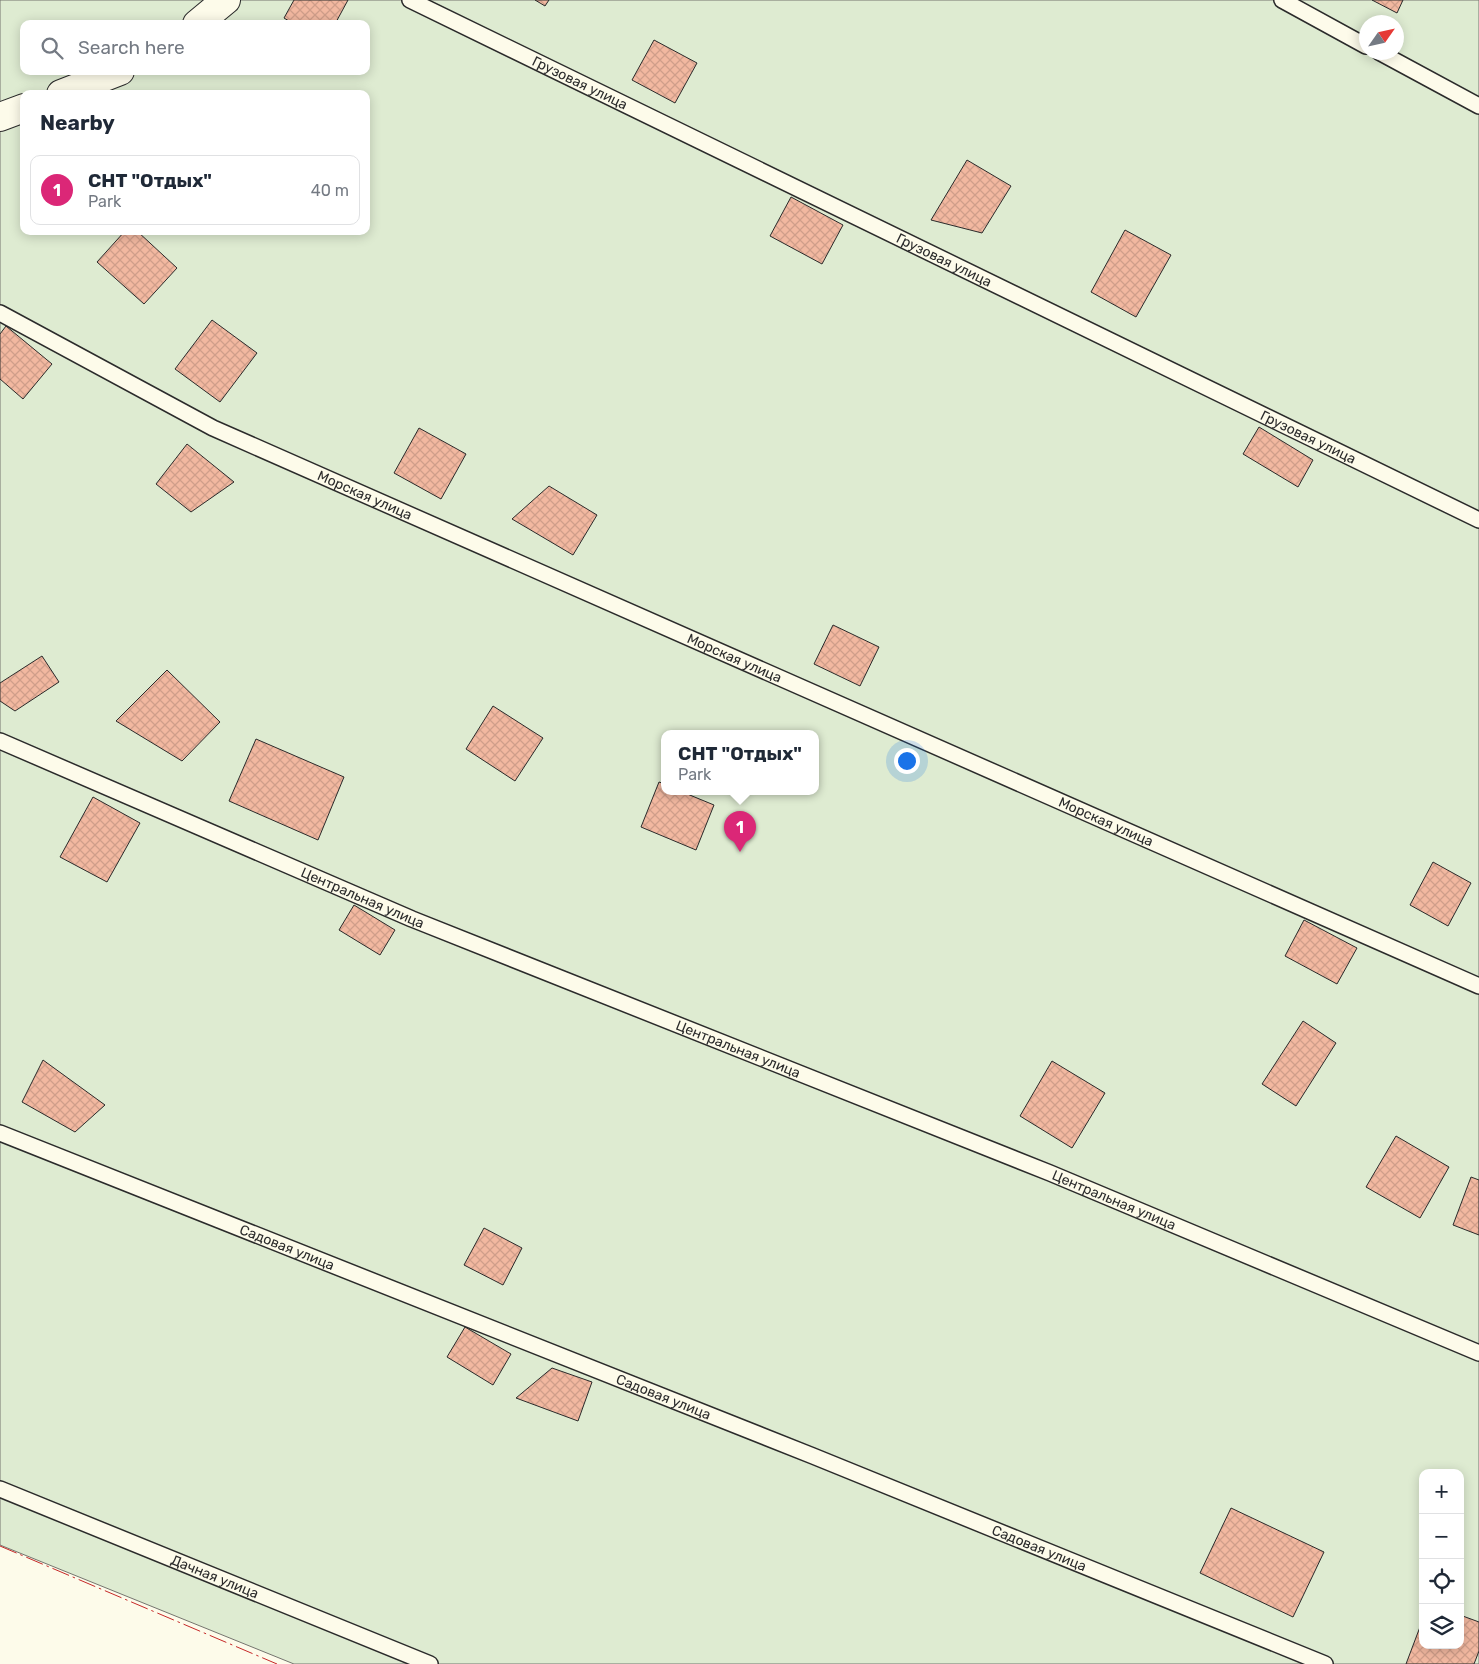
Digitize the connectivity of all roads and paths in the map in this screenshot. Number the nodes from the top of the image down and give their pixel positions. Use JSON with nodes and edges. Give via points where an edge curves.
{"nodes":[{"id":1,"x":226,"y":0,"type":"edge"},
{"id":2,"x":410,"y":0,"type":"edge"},
{"id":3,"x":1282,"y":0,"type":"edge"},
{"id":4,"x":202,"y":20,"type":"edge"},
{"id":5,"x":1359,"y":42,"type":"edge"},
{"id":6,"x":1394,"y":60,"type":"edge"},
{"id":7,"x":110,"y":75,"type":"edge"},
{"id":8,"x":71,"y":90,"type":"edge"},
{"id":9,"x":1479,"y":106,"type":"edge"},
{"id":10,"x":20,"y":110,"type":"edge"},
{"id":11,"x":0,"y":117,"type":"edge"},
{"id":12,"x":0,"y":313,"type":"edge"},
{"id":13,"x":1479,"y":520,"type":"edge"},
{"id":14,"x":0,"y":741,"type":"edge"},
{"id":15,"x":1479,"y":986,"type":"edge"},
{"id":16,"x":0,"y":1133,"type":"edge"},
{"id":17,"x":1479,"y":1353,"type":"edge"},
{"id":18,"x":0,"y":1488,"type":"edge"},
{"id":19,"x":430,"y":1664,"type":"edge"},
{"id":20,"x":1325,"y":1664,"type":"edge"}],
"edges":[{"from":1,"to":4,"type":"street"},
{"from":2,"to":13,"type":"lane","name":"Грузовая улица"},
{"from":3,"to":5,"type":"lane"},
{"from":6,"to":9,"type":"lane"},
{"from":7,"to":8,"type":"street"},
{"from":10,"to":11,"type":"street"},
{"from":12,"to":15,"type":"lane","name":"Морская улица","via":[[213,428]]},
{"from":14,"to":17,"type":"lane","name":"Центральная улица","via":[[412,919],[1050,1173]]},
{"from":16,"to":20,"type":"lane","name":"Садовая улица","via":[[804,1452]]},
{"from":18,"to":19,"type":"lane","name":"Дачная улица"}]}
